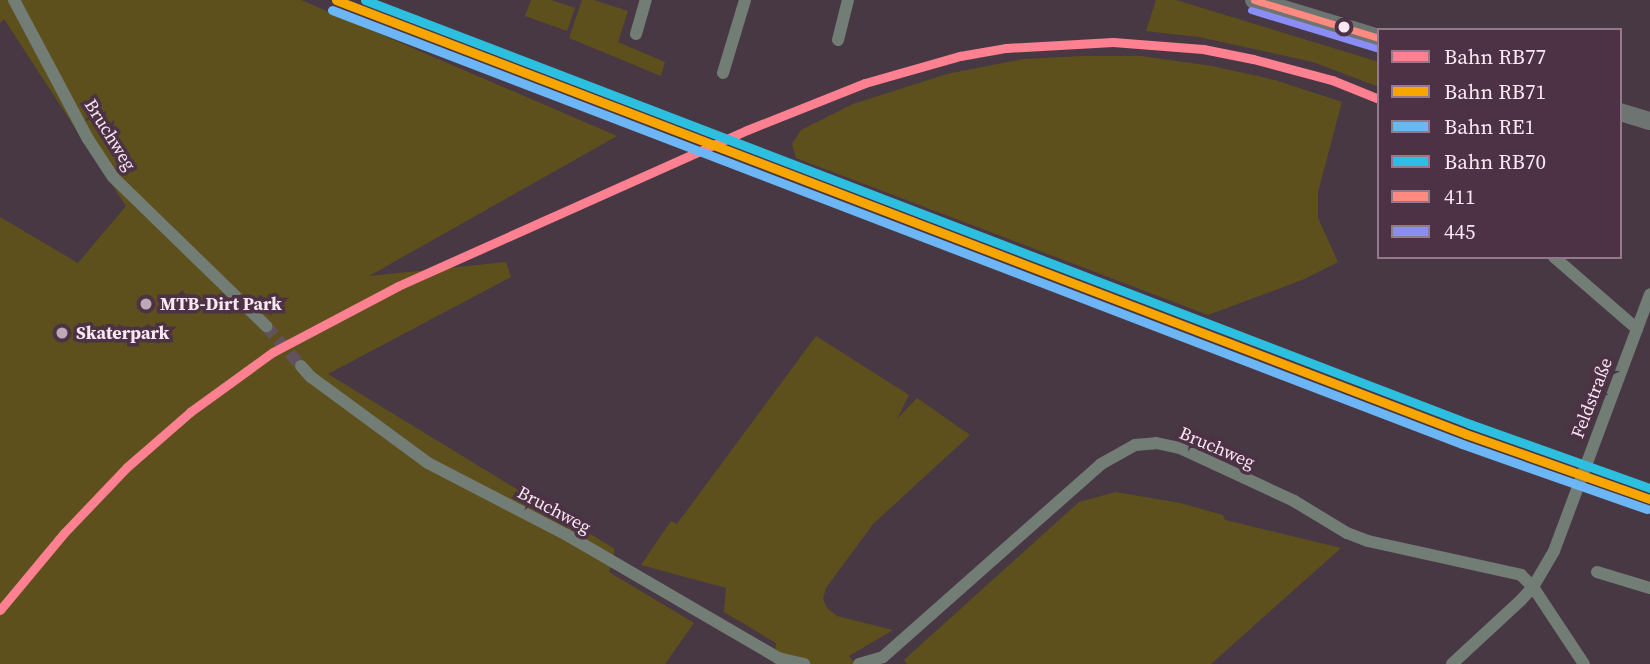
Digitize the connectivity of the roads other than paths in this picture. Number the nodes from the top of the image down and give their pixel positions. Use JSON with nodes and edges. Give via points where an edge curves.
{"nodes":[{"id":1,"x":14,"y":0,"type":"edge"},
{"id":2,"x":646,"y":0,"type":"edge"},
{"id":3,"x":745,"y":0,"type":"edge"},
{"id":4,"x":848,"y":0,"type":"edge"},
{"id":5,"x":1254,"y":0,"type":"edge"},
{"id":6,"x":636,"y":34,"type":"dead end"},
{"id":7,"x":1377,"y":37,"type":"edge"},
{"id":8,"x":838,"y":40,"type":"dead end"},
{"id":9,"x":723,"y":73,"type":"dead end"},
{"id":10,"x":1622,"y":113,"type":"edge"},
{"id":11,"x":1650,"y":121,"type":"edge"},
{"id":12,"x":1556,"y":259,"type":"edge"},
{"id":13,"x":1649,"y":296,"type":"edge"},
{"id":14,"x":266,"y":326,"type":"tunnel mouth"},
{"id":15,"x":1637,"y":329,"type":"junction"},
{"id":16,"x":301,"y":366,"type":"tunnel mouth"},
{"id":17,"x":1597,"y":572,"type":"dead end"},
{"id":18,"x":1533,"y":587,"type":"junction"},
{"id":19,"x":1650,"y":588,"type":"edge"},
{"id":20,"x":885,"y":660,"type":"edge"},
{"id":21,"x":804,"y":664,"type":"edge"},
{"id":22,"x":859,"y":664,"type":"edge"},
{"id":23,"x":1452,"y":664,"type":"edge"},
{"id":24,"x":1584,"y":664,"type":"edge"}],
"edges":[{"from":1,"to":14,"type":"street","name":"Bruchweg","via":[[113,177]]},
{"from":2,"to":6,"type":"street"},
{"from":3,"to":9,"type":"street"},
{"from":4,"to":8,"type":"street"},
{"from":5,"to":7,"type":"main road"},
{"from":10,"to":11,"type":"main road"},
{"from":12,"to":15,"type":"street"},
{"from":13,"to":15,"type":"street","name":"Feldstraße"},
{"from":15,"to":18,"type":"street","name":"Feldstraße","via":[[1554,551]]},
{"from":16,"to":21,"type":"street","name":"Bruchweg","via":[[428,463],[567,535],[778,658]]},
{"from":17,"to":19,"type":"street"},
{"from":18,"to":20,"type":"street","name":"Bruchweg","via":[[1521,575],[1368,541],[1180,448],[1135,444],[1094,470]]},
{"from":18,"to":23,"type":"street","name":"Feldstraße"},
{"from":18,"to":24,"type":"street"},
{"from":20,"to":22,"type":"street","name":"Bruchweg"}]}
